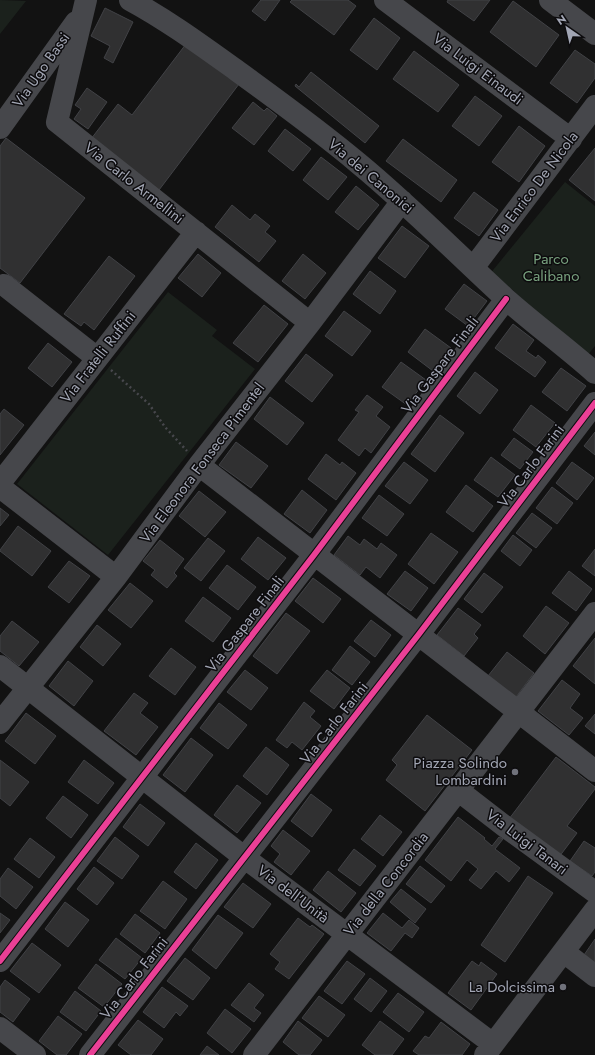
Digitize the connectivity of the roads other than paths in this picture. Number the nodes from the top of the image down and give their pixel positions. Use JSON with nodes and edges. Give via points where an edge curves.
{"nodes":[{"id":1,"x":130,"y":0,"type":"edge"},
{"id":2,"x":385,"y":0,"type":"edge"},
{"id":3,"x":550,"y":0,"type":"edge"},
{"id":4,"x":84,"y":6,"type":"edge"},
{"id":5,"x":595,"y":34,"type":"edge"},
{"id":6,"x":595,"y":106,"type":"edge"},
{"id":7,"x":0,"y":128,"type":"edge"},
{"id":8,"x":571,"y":139,"type":"junction"},
{"id":9,"x":402,"y":201,"type":"junction"},
{"id":10,"x":196,"y":232,"type":"junction"},
{"id":11,"x":473,"y":268,"type":"junction"},
{"id":12,"x":4,"y":285,"type":"dead end"},
{"id":13,"x":506,"y":299,"type":"junction"},
{"id":14,"x":310,"y":323,"type":"junction"},
{"id":15,"x":97,"y":358,"type":"junction"},
{"id":16,"x":595,"y":373,"type":"edge"},
{"id":17,"x":595,"y":403,"type":"edge"},
{"id":18,"x":199,"y":465,"type":"junction"},
{"id":19,"x":0,"y":483,"type":"edge"},
{"id":20,"x":0,"y":487,"type":"edge"},
{"id":21,"x":314,"y":555,"type":"junction"},
{"id":22,"x":116,"y":577,"type":"junction"},
{"id":23,"x":595,"y":613,"type":"edge"},
{"id":24,"x":419,"y":634,"type":"junction"},
{"id":25,"x":0,"y":666,"type":"edge"},
{"id":26,"x":28,"y":688,"type":"junction"},
{"id":27,"x":518,"y":713,"type":"junction"},
{"id":28,"x":0,"y":723,"type":"edge"},
{"id":29,"x":595,"y":771,"type":"edge"},
{"id":30,"x":142,"y":779,"type":"junction"},
{"id":31,"x":459,"y":791,"type":"junction"},
{"id":32,"x":245,"y":858,"type":"junction"},
{"id":33,"x":595,"y":892,"type":"edge"},
{"id":34,"x":595,"y":910,"type":"edge"},
{"id":35,"x":346,"y":934,"type":"junction"},
{"id":36,"x":564,"y":952,"type":"junction"},
{"id":37,"x":0,"y":961,"type":"edge"},
{"id":38,"x":595,"y":976,"type":"edge"},
{"id":39,"x":0,"y":1028,"type":"edge"},
{"id":40,"x":489,"y":1049,"type":"edge"},
{"id":41,"x":35,"y":1055,"type":"edge"},
{"id":42,"x":90,"y":1055,"type":"edge"},
{"id":43,"x":254,"y":1055,"type":"edge"}],
"edges":[{"from":1,"to":9,"type":"street","name":"Via dei Canonici","via":[[165,21],[283,104]]},
{"from":2,"to":8,"type":"street","name":"Via Luigi Einaudi"},
{"from":3,"to":5,"type":"street"},
{"from":4,"to":7,"type":"street","name":"Via Ugo Bassi"},
{"from":4,"to":10,"type":"street","name":"Via Carlo Armellini","via":[[57,122]]},
{"from":6,"to":8,"type":"street","name":"Via Enrico De Nicola"},
{"from":8,"to":11,"type":"street","name":"Via Enrico De Nicola"},
{"from":9,"to":11,"type":"street","name":"Via dei Canonici"},
{"from":9,"to":14,"type":"street","name":"Via Eleonora Fonseca Pimentel"},
{"from":10,"to":14,"type":"street","name":"Via Carlo Armellini"},
{"from":10,"to":15,"type":"street","name":"Via Fratelli Ruffini"},
{"from":11,"to":13,"type":"street","name":"Via dei Canonici"},
{"from":12,"to":15,"type":"street"},
{"from":13,"to":16,"type":"street","name":"Via dei Canonici"},
{"from":13,"to":21,"type":"street","name":"Via Gaspare Finali"},
{"from":14,"to":18,"type":"street","name":"Via Eleonora Fonseca Pimentel"},
{"from":15,"to":19,"type":"street","name":"Via Fratelli Ruffini"},
{"from":17,"to":24,"type":"street","name":"Via Carlo Farini"},
{"from":18,"to":21,"type":"street"},
{"from":18,"to":22,"type":"street","name":"Via Eleonora Fonseca Pimentel"},
{"from":20,"to":22,"type":"street"},
{"from":21,"to":24,"type":"street"},
{"from":21,"to":30,"type":"street","name":"Via Gaspare Finali"},
{"from":22,"to":26,"type":"street","name":"Via Eleonora Fonseca Pimentel"},
{"from":23,"to":27,"type":"street","name":"Via della Concordia"},
{"from":24,"to":27,"type":"street"},
{"from":24,"to":32,"type":"street","name":"Via Carlo Farini"},
{"from":25,"to":26,"type":"street","name":"Via dell'Unità"},
{"from":26,"to":28,"type":"street","name":"Via Eleonora Fonseca Pimentel"},
{"from":26,"to":30,"type":"street","name":"Via dell'Unità"},
{"from":27,"to":29,"type":"street"},
{"from":27,"to":31,"type":"street","name":"Via della Concordia"},
{"from":30,"to":32,"type":"street","name":"Via dell'Unità"},
{"from":30,"to":37,"type":"street","name":"Via Gaspare Finali"},
{"from":31,"to":33,"type":"street","name":"Via Luigi Tanari"},
{"from":31,"to":35,"type":"street","name":"Via della Concordia"},
{"from":32,"to":35,"type":"street","name":"Via dell'Unità"},
{"from":32,"to":42,"type":"street","name":"Via Carlo Farini"},
{"from":34,"to":36,"type":"street"},
{"from":35,"to":40,"type":"street","name":"Via dell'Unità"},
{"from":35,"to":43,"type":"street","name":"Via della Concordia"},
{"from":36,"to":38,"type":"street"},
{"from":36,"to":40,"type":"street"},
{"from":39,"to":41,"type":"street"}]}
